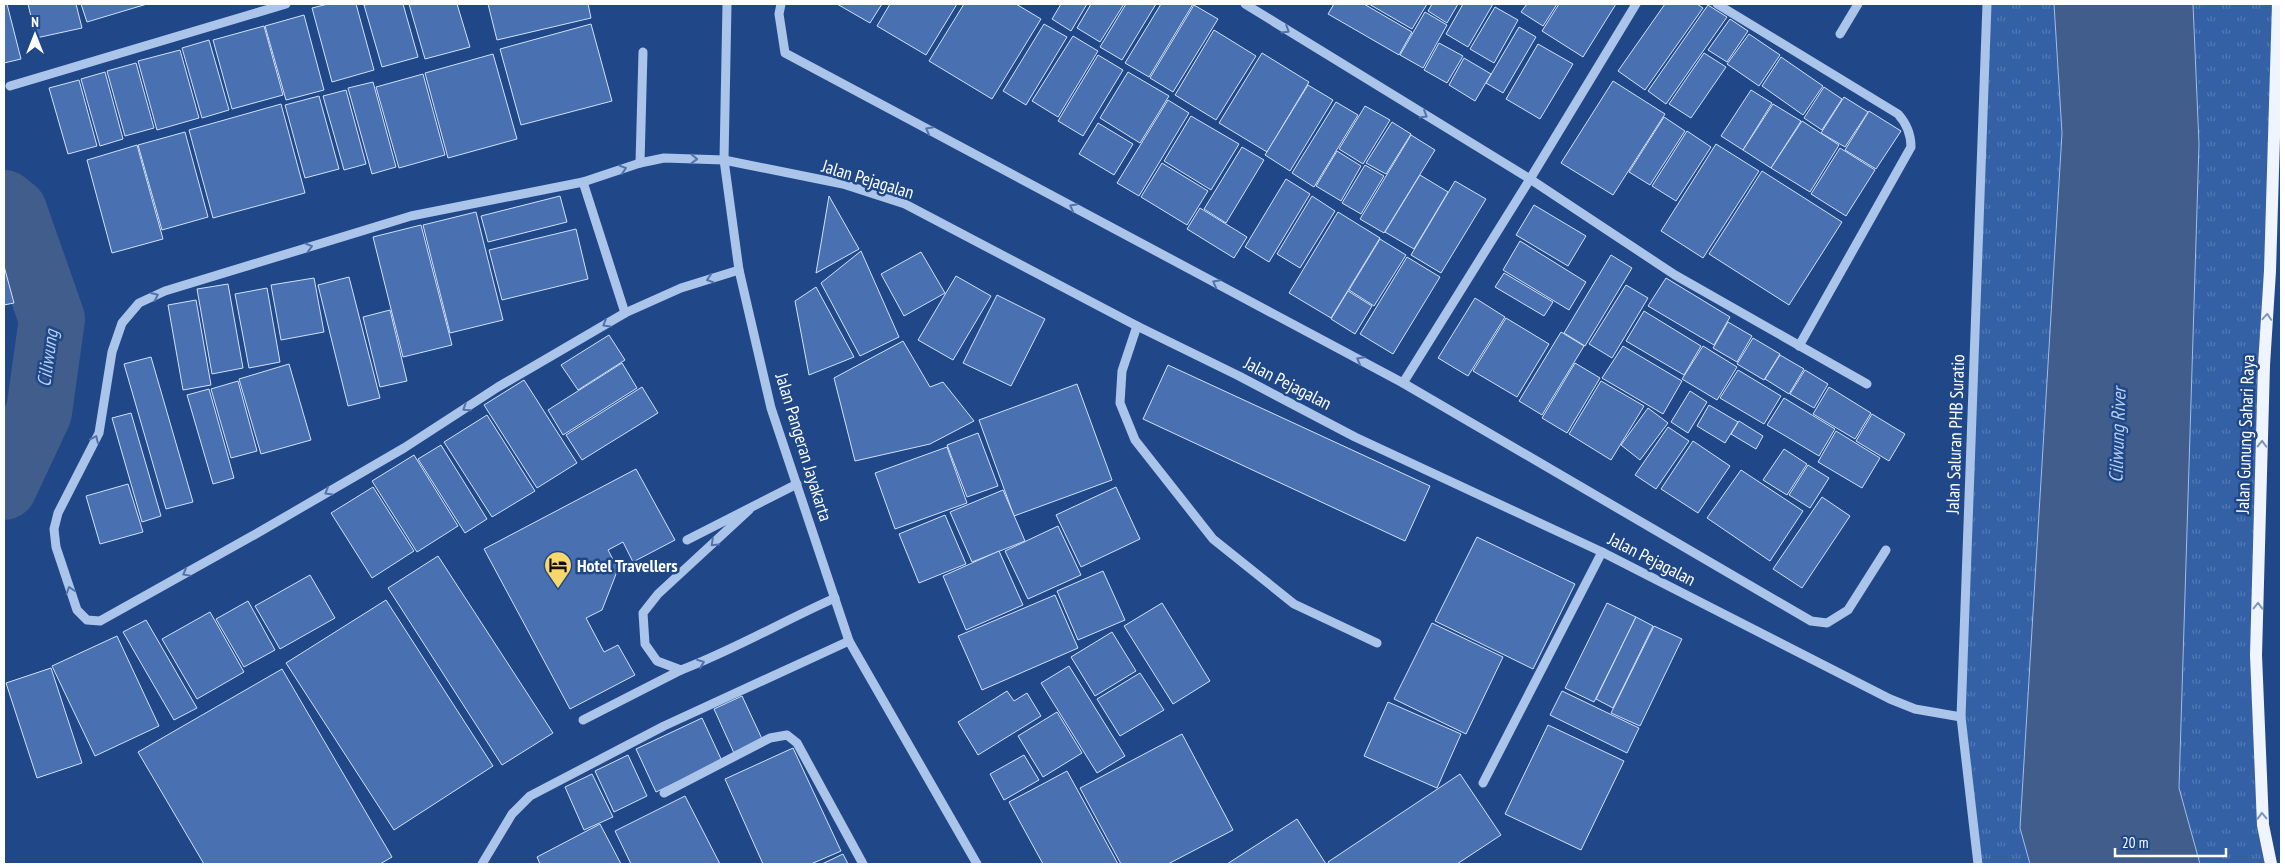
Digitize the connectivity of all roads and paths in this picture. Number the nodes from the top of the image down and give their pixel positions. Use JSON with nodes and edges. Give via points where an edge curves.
{"nodes":[{"id":1,"x":286,"y":4,"type":"edge"},
{"id":2,"x":727,"y":4,"type":"edge"},
{"id":3,"x":781,"y":4,"type":"edge"},
{"id":4,"x":1245,"y":4,"type":"edge"},
{"id":5,"x":1636,"y":4,"type":"edge"},
{"id":6,"x":1717,"y":4,"type":"edge"},
{"id":7,"x":1858,"y":4,"type":"edge"},
{"id":8,"x":1987,"y":4,"type":"edge"},
{"id":9,"x":2278,"y":4,"type":"edge"},
{"id":10,"x":1840,"y":34,"type":"dead end"},
{"id":11,"x":643,"y":52,"type":"dead end"},
{"id":12,"x":10,"y":86,"type":"dead end"},
{"id":13,"x":724,"y":160,"type":"junction"},
{"id":14,"x":640,"y":163,"type":"junction"},
{"id":15,"x":1530,"y":179,"type":"junction"},
{"id":16,"x":583,"y":182,"type":"junction"},
{"id":17,"x":739,"y":270,"type":"junction"},
{"id":18,"x":625,"y":312,"type":"junction"},
{"id":19,"x":1137,"y":326,"type":"junction"},
{"id":20,"x":1799,"y":346,"type":"junction"},
{"id":21,"x":1403,"y":382,"type":"junction"},
{"id":22,"x":1867,"y":384,"type":"dead end"},
{"id":23,"x":796,"y":484,"type":"junction"},
{"id":24,"x":749,"y":510,"type":"junction"},
{"id":25,"x":687,"y":540,"type":"dead end"},
{"id":26,"x":1886,"y":550,"type":"dead end"},
{"id":27,"x":1602,"y":552,"type":"junction"},
{"id":28,"x":835,"y":598,"type":"junction"},
{"id":29,"x":849,"y":641,"type":"junction"},
{"id":30,"x":1377,"y":643,"type":"dead end"},
{"id":31,"x":681,"y":670,"type":"junction"},
{"id":32,"x":1961,"y":717,"type":"junction"},
{"id":33,"x":583,"y":720,"type":"dead end"},
{"id":34,"x":1483,"y":783,"type":"dead end"},
{"id":35,"x":664,"y":793,"type":"dead end"},
{"id":36,"x":482,"y":864,"type":"edge"},
{"id":37,"x":863,"y":864,"type":"edge"},
{"id":38,"x":977,"y":864,"type":"edge"},
{"id":39,"x":1978,"y":864,"type":"edge"},
{"id":40,"x":2271,"y":864,"type":"edge"}],
"edges":[{"from":1,"to":12,"type":"street"},
{"from":2,"to":13,"type":"street","name":"Jalan Pangeran Jayakarta"},
{"from":21,"to":3,"type":"street","one_way":true,"via":[[785,53],[779,14]]},
{"from":4,"to":15,"type":"street","one_way":true},
{"from":5,"to":15,"type":"street"},
{"from":6,"to":20,"type":"street","via":[[1898,114],[1911,137],[1911,147]]},
{"from":7,"to":10,"type":"street"},
{"from":8,"to":32,"type":"street","name":"Jalan Saluran PHB Suratio"},
{"from":40,"to":9,"type":"main road","name":"Jalan Gunung Sahari Raya","one_way":true,"via":[[2262,825],[2256,655]]},
{"from":11,"to":14,"type":"street"},
{"from":14,"to":13,"type":"street","name":"Jalan Pejagalan","one_way":true,"via":[[664,158]]},
{"from":13,"to":17,"type":"street","name":"Jalan Pangeran Jayakarta"},
{"from":13,"to":19,"type":"street","name":"Jalan Pejagalan","via":[[843,184],[905,204]]},
{"from":16,"to":14,"type":"street","name":"Jalan Pejagalan","one_way":true},
{"from":15,"to":20,"type":"street","via":[[1675,275]]},
{"from":15,"to":21,"type":"street"},
{"from":16,"to":18,"type":"street"},
{"from":18,"to":16,"type":"street","name":"Jalan Pejagalan","one_way":true,"via":[[404,448],[100,621],[87,620],[77,610],[56,547],[54,529],[58,513],[99,433],[112,352],[122,323],[140,303],[165,291],[410,216]]},
{"from":17,"to":18,"type":"street","name":"Jalan Pejagalan","one_way":true,"via":[[681,288]]},
{"from":17,"to":23,"type":"street","name":"Jalan Pangeran Jayakarta","via":[[771,408]]},
{"from":19,"to":27,"type":"street","name":"Jalan Pejagalan","via":[[1355,437]]},
{"from":19,"to":30,"type":"street","via":[[1122,371],[1120,403],[1135,440],[1213,539],[1294,604]]},
{"from":20,"to":22,"type":"street"},
{"from":21,"to":26,"type":"street","via":[[1811,621],[1827,623],[1848,610]]},
{"from":23,"to":24,"type":"street"},
{"from":23,"to":28,"type":"street","name":"Jalan Pangeran Jayakarta"},
{"from":24,"to":25,"type":"street"},
{"from":24,"to":31,"type":"street","one_way":true,"via":[[658,594],[644,614],[645,644],[657,661]]},
{"from":27,"to":32,"type":"street","name":"Jalan Pejagalan","via":[[1890,699],[1915,709]]},
{"from":27,"to":34,"type":"street"},
{"from":28,"to":29,"type":"street","name":"Jalan Pangeran Jayakarta"},
{"from":31,"to":28,"type":"street","one_way":true,"via":[[720,655]]},
{"from":29,"to":36,"type":"street","via":[[664,726],[530,796],[512,814]]},
{"from":29,"to":38,"type":"street","name":"Jalan Pangeran Jayakarta"},
{"from":31,"to":33,"type":"street"},
{"from":32,"to":39,"type":"street","name":"Jalan Saluran PHB Suratio"},
{"from":35,"to":37,"type":"street","via":[[770,738],[787,735],[797,743]]}]}
